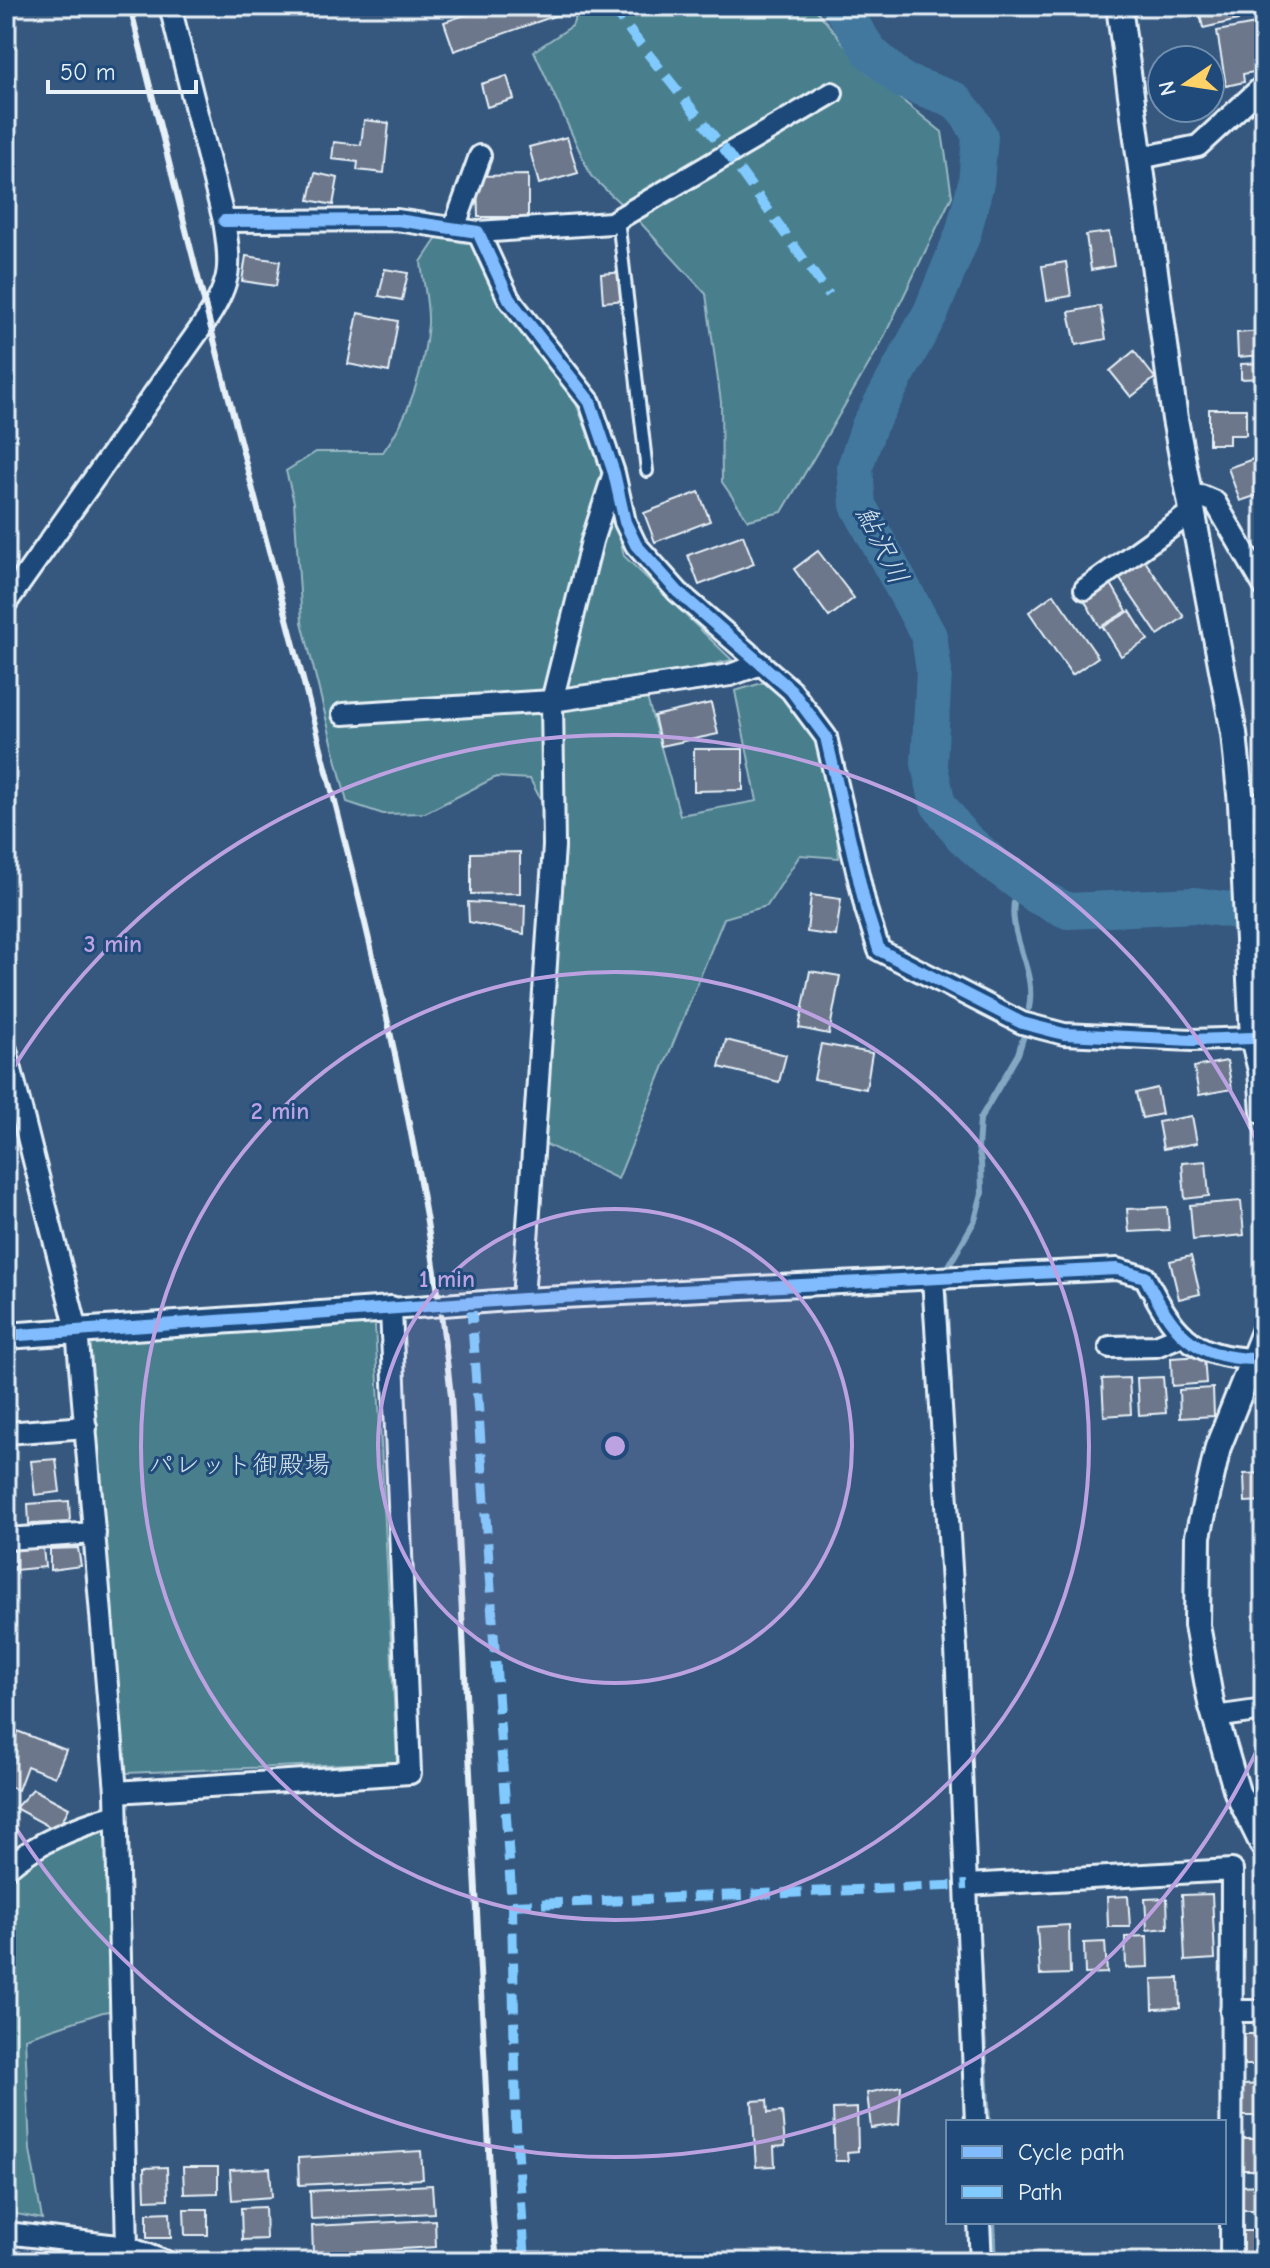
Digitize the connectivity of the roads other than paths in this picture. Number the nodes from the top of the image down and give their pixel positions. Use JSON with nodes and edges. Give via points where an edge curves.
{"nodes":[{"id":1,"x":170,"y":6,"type":"edge"},
{"id":2,"x":1119,"y":6,"type":"edge"},
{"id":3,"x":1264,"y":85,"type":"edge"},
{"id":4,"x":832,"y":93,"type":"dead end"},
{"id":5,"x":480,"y":156,"type":"dead end"},
{"id":6,"x":1140,"y":158,"type":"junction"},
{"id":7,"x":618,"y":219,"type":"junction"},
{"id":8,"x":224,"y":221,"type":"junction"},
{"id":9,"x":454,"y":228,"type":"junction"},
{"id":10,"x":478,"y":232,"type":"junction"},
{"id":11,"x":647,"y":471,"type":"dead end"},
{"id":12,"x":614,"y":473,"type":"junction"},
{"id":13,"x":1190,"y":504,"type":"junction"},
{"id":14,"x":1264,"y":586,"type":"edge"},
{"id":15,"x":1085,"y":589,"type":"dead end"},
{"id":16,"x":6,"y":603,"type":"edge"},
{"id":17,"x":761,"y":664,"type":"junction"},
{"id":18,"x":552,"y":701,"type":"junction"},
{"id":19,"x":343,"y":714,"type":"dead end"},
{"id":20,"x":1252,"y":805,"type":"edge"},
{"id":21,"x":1253,"y":1038,"type":"junction"},
{"id":22,"x":6,"y":1050,"type":"edge"},
{"id":23,"x":1264,"y":1112,"type":"edge"},
{"id":24,"x":933,"y":1278,"type":"junction"},
{"id":25,"x":523,"y":1299,"type":"junction"},
{"id":26,"x":391,"y":1309,"type":"junction"},
{"id":27,"x":77,"y":1330,"type":"junction"},
{"id":28,"x":1264,"y":1332,"type":"edge"},
{"id":29,"x":1183,"y":1335,"type":"junction"},
{"id":30,"x":6,"y":1336,"type":"edge"},
{"id":31,"x":1110,"y":1347,"type":"dead end"},
{"id":32,"x":1255,"y":1359,"type":"junction"},
{"id":33,"x":86,"y":1427,"type":"junction"},
{"id":34,"x":6,"y":1433,"type":"edge"},
{"id":35,"x":95,"y":1533,"type":"junction"},
{"id":36,"x":6,"y":1539,"type":"edge"},
{"id":37,"x":1264,"y":1710,"type":"edge"},
{"id":38,"x":1215,"y":1717,"type":"junction"},
{"id":39,"x":116,"y":1792,"type":"junction"},
{"id":40,"x":116,"y":1815,"type":"junction"},
{"id":41,"x":1264,"y":1847,"type":"edge"},
{"id":42,"x":6,"y":1869,"type":"edge"},
{"id":43,"x":967,"y":1885,"type":"junction"},
{"id":44,"x":1231,"y":2011,"type":"junction"},
{"id":45,"x":1264,"y":2011,"type":"edge"},
{"id":46,"x":976,"y":2120,"type":"edge"},
{"id":47,"x":979,"y":2224,"type":"edge"},
{"id":48,"x":6,"y":2233,"type":"edge"},
{"id":49,"x":127,"y":2247,"type":"junction"},
{"id":50,"x":166,"y":2262,"type":"edge"},
{"id":51,"x":981,"y":2262,"type":"edge"},
{"id":52,"x":1231,"y":2262,"type":"edge"}],
"edges":[{"from":1,"to":8,"type":"street"},
{"from":2,"to":6,"type":"street"},
{"from":3,"to":6,"type":"street","via":[[1198,146]]},
{"from":4,"to":7,"type":"street"},
{"from":5,"to":9,"type":"street"},
{"from":6,"to":13,"type":"street"},
{"from":7,"to":10,"type":"street"},
{"from":7,"to":11,"type":"lane"},
{"from":8,"to":9,"type":"street","via":[[397,220]]},
{"from":8,"to":16,"type":"street","via":[[228,278],[221,298]]},
{"from":9,"to":10,"type":"street"},
{"from":10,"to":12,"type":"street","via":[[509,299],[590,402]]},
{"from":12,"to":17,"type":"street","via":[[636,545],[678,592]]},
{"from":12,"to":18,"type":"street"},
{"from":13,"to":14,"type":"street","via":[[1201,496],[1215,502]]},
{"from":13,"to":15,"type":"street"},
{"from":13,"to":20,"type":"street"},
{"from":17,"to":18,"type":"street","via":[[730,675]]},
{"from":17,"to":21,"type":"street","via":[[791,690],[826,737],[879,950],[1022,1023],[1064,1034]]},
{"from":18,"to":19,"type":"street"},
{"from":18,"to":25,"type":"street","via":[[554,846]]},
{"from":20,"to":21,"type":"street","via":[[1246,881]]},
{"from":21,"to":23,"type":"street"},
{"from":22,"to":27,"type":"street"},
{"from":24,"to":25,"type":"street"},
{"from":24,"to":29,"type":"street","via":[[1117,1269],[1145,1277],[1167,1319]]},
{"from":24,"to":43,"type":"street"},
{"from":25,"to":26,"type":"street"},
{"from":26,"to":27,"type":"street"},
{"from":26,"to":39,"type":"street","via":[[410,1773]]},
{"from":27,"to":30,"type":"street"},
{"from":27,"to":33,"type":"street"},
{"from":28,"to":32,"type":"street"},
{"from":29,"to":31,"type":"street","via":[[1156,1346]]},
{"from":29,"to":32,"type":"street","via":[[1194,1346]]},
{"from":32,"to":38,"type":"street","via":[[1218,1447],[1198,1536],[1197,1625]]},
{"from":33,"to":34,"type":"street"},
{"from":33,"to":35,"type":"street"},
{"from":35,"to":36,"type":"street"},
{"from":35,"to":39,"type":"street"},
{"from":37,"to":38,"type":"street"},
{"from":38,"to":41,"type":"street","via":[[1237,1792]]},
{"from":39,"to":40,"type":"street"},
{"from":40,"to":42,"type":"street","via":[[77,1826],[26,1852]]},
{"from":40,"to":49,"type":"street"},
{"from":43,"to":44,"type":"street","via":[[1232,1870]]},
{"from":43,"to":46,"type":"street"},
{"from":44,"to":45,"type":"street"},
{"from":44,"to":52,"type":"street"},
{"from":47,"to":51,"type":"street"},
{"from":48,"to":49,"type":"street"},
{"from":49,"to":50,"type":"street"}]}
